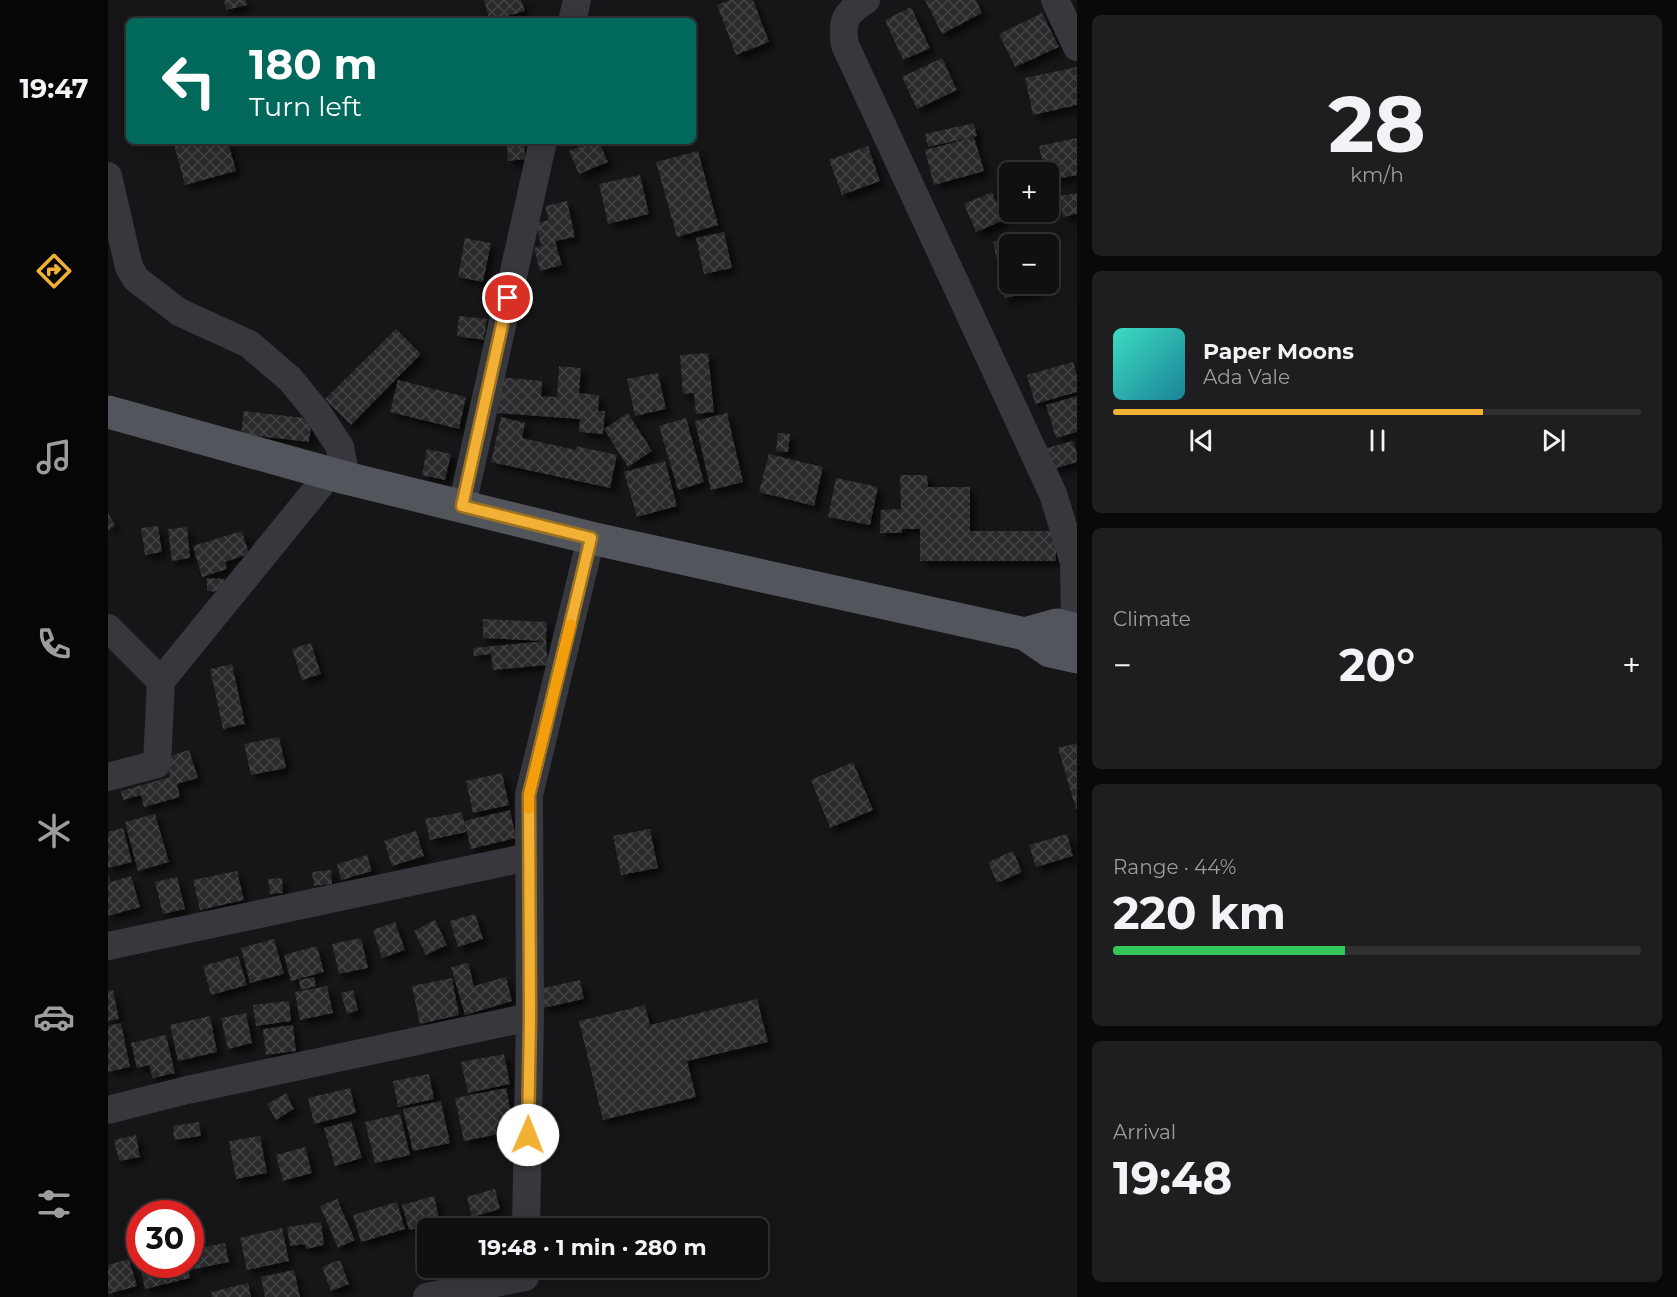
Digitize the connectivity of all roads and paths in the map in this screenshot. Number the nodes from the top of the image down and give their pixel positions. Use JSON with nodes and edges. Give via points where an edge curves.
{"nodes":[{"id":1,"x":577,"y":0,"type":"edge"},
{"id":2,"x":866,"y":0,"type":"edge"},
{"id":3,"x":1055,"y":0,"type":"edge"},
{"id":4,"x":573,"y":18,"type":"edge"},
{"id":5,"x":1077,"y":47,"type":"edge"},
{"id":6,"x":542,"y":144,"type":"edge"},
{"id":7,"x":108,"y":176,"type":"edge"},
{"id":8,"x":108,"y":412,"type":"edge"},
{"id":9,"x":338,"y":475,"type":"junction"},
{"id":10,"x":462,"y":506,"type":"junction"},
{"id":11,"x":591,"y":538,"type":"junction"},
{"id":12,"x":108,"y":628,"type":"edge"},
{"id":13,"x":1076,"y":639,"type":"edge"},
{"id":14,"x":161,"y":681,"type":"junction"},
{"id":15,"x":108,"y":777,"type":"edge"},
{"id":16,"x":529,"y":857,"type":"junction"},
{"id":17,"x":108,"y":946,"type":"edge"},
{"id":18,"x":530,"y":1017,"type":"junction"},
{"id":19,"x":108,"y":1110,"type":"edge"},
{"id":20,"x":526,"y":1218,"type":"edge"},
{"id":21,"x":525,"y":1281,"type":"edge"},
{"id":22,"x":427,"y":1297,"type":"edge"}],
"edges":[{"from":1,"to":4,"type":"street"},
{"from":2,"to":13,"type":"street","via":[[845,19],[845,45],[1053,494],[1074,562]]},
{"from":3,"to":5,"type":"street"},
{"from":6,"to":10,"type":"street"},
{"from":7,"to":9,"type":"street","via":[[129,267],[136,279],[179,312],[249,344],[290,379],[340,447]]},
{"from":8,"to":9,"type":"main road"},
{"from":9,"to":10,"type":"main road"},
{"from":9,"to":14,"type":"street"},
{"from":10,"to":11,"type":"main road"},
{"from":11,"to":13,"type":"main road","via":[[1025,634],[1057,626]]},
{"from":11,"to":16,"type":"street","via":[[529,795]]},
{"from":12,"to":14,"type":"street"},
{"from":14,"to":15,"type":"street","via":[[157,764]]},
{"from":16,"to":17,"type":"street"},
{"from":16,"to":18,"type":"street"},
{"from":18,"to":19,"type":"street"},
{"from":18,"to":20,"type":"street"},
{"from":21,"to":22,"type":"street"}]}
